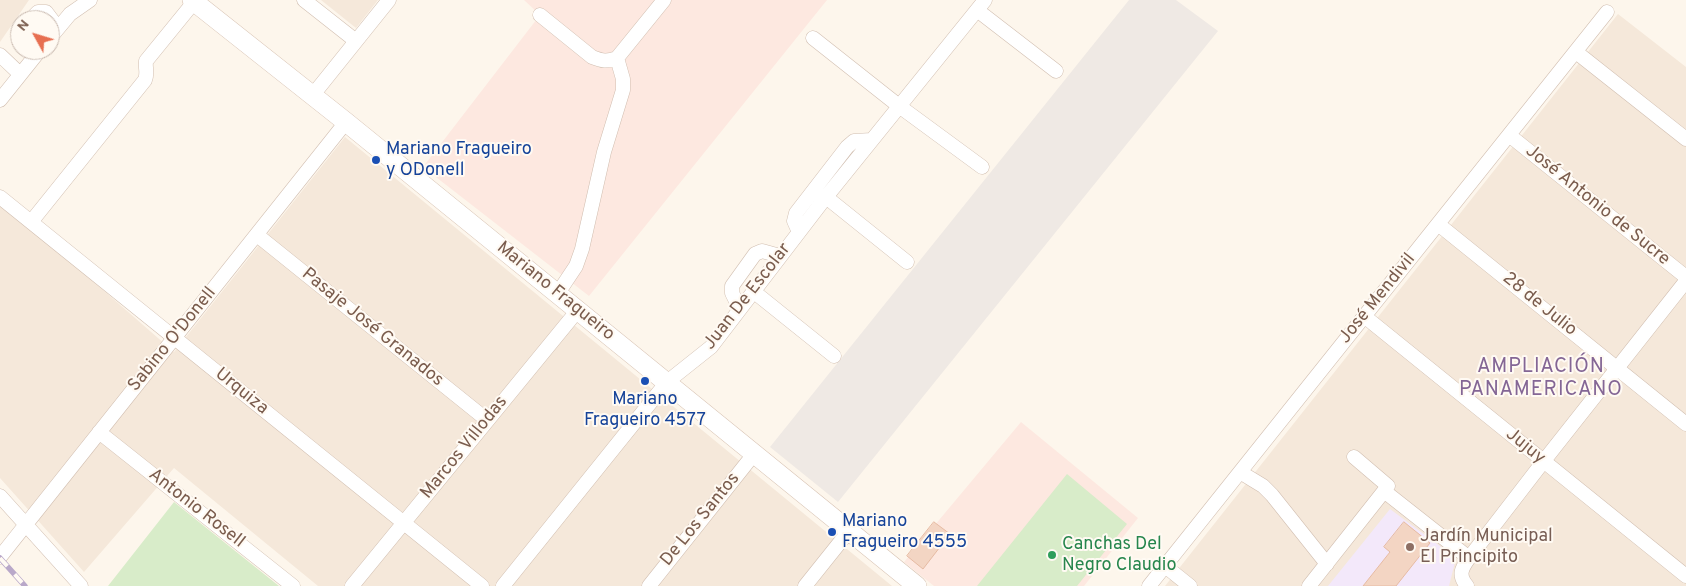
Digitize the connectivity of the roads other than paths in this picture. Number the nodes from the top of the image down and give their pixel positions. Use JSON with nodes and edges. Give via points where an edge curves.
{"nodes":[{"id":1,"x":90,"y":0,"type":"edge"},
{"id":2,"x":304,"y":0,"type":"edge"},
{"id":3,"x":388,"y":0,"type":"edge"},
{"id":4,"x":664,"y":0,"type":"edge"},
{"id":5,"x":193,"y":1,"type":"edge"},
{"id":6,"x":980,"y":3,"type":"edge"},
{"id":7,"x":1607,"y":12,"type":"dead end"},
{"id":8,"x":540,"y":15,"type":"dead end"},
{"id":9,"x":60,"y":26,"type":"edge"},
{"id":10,"x":813,"y":38,"type":"dead end"},
{"id":11,"x":356,"y":41,"type":"junction"},
{"id":12,"x":1576,"y":52,"type":"junction"},
{"id":13,"x":0,"y":55,"type":"edge"},
{"id":14,"x":617,"y":58,"type":"junction"},
{"id":15,"x":25,"y":60,"type":"edge"},
{"id":16,"x":32,"y":60,"type":"edge"},
{"id":17,"x":23,"y":70,"type":"junction"},
{"id":18,"x":1056,"y":71,"type":"dead end"},
{"id":19,"x":312,"y":96,"type":"junction"},
{"id":20,"x":0,"y":100,"type":"edge"},
{"id":21,"x":899,"y":106,"type":"junction"},
{"id":22,"x":346,"y":122,"type":"junction"},
{"id":23,"x":1509,"y":135,"type":"junction"},
{"id":24,"x":1686,"y":139,"type":"edge"},
{"id":25,"x":872,"y":140,"type":"junction"},
{"id":26,"x":982,"y":167,"type":"dead end"},
{"id":27,"x":0,"y":197,"type":"edge"},
{"id":28,"x":826,"y":198,"type":"junction"},
{"id":29,"x":31,"y":222,"type":"junction"},
{"id":30,"x":1438,"y":224,"type":"junction"},
{"id":31,"x":799,"y":232,"type":"junction"},
{"id":32,"x":257,"y":235,"type":"junction"},
{"id":33,"x":780,"y":256,"type":"junction"},
{"id":34,"x":907,"y":262,"type":"dead end"},
{"id":35,"x":1686,"y":279,"type":"edge"},
{"id":36,"x":753,"y":291,"type":"junction"},
{"id":37,"x":558,"y":293,"type":"junction"},
{"id":38,"x":740,"y":309,"type":"junction"},
{"id":39,"x":578,"y":310,"type":"junction"},
{"id":40,"x":1364,"y":316,"type":"junction"},
{"id":41,"x":174,"y":338,"type":"junction"},
{"id":42,"x":834,"y":356,"type":"dead end"},
{"id":43,"x":1617,"y":368,"type":"junction"},
{"id":44,"x":667,"y":382,"type":"junction"},
{"id":45,"x":487,"y":420,"type":"junction"},
{"id":46,"x":1686,"y":424,"type":"edge"},
{"id":47,"x":99,"y":432,"type":"junction"},
{"id":48,"x":754,"y":454,"type":"junction"},
{"id":49,"x":1354,"y":457,"type":"dead end"},
{"id":50,"x":1543,"y":462,"type":"junction"},
{"id":51,"x":1240,"y":472,"type":"junction"},
{"id":52,"x":1384,"y":492,"type":"junction"},
{"id":53,"x":0,"y":496,"type":"edge"},
{"id":54,"x":404,"y":523,"type":"junction"},
{"id":55,"x":26,"y":524,"type":"junction"},
{"id":56,"x":849,"y":531,"type":"junction"},
{"id":57,"x":0,"y":557,"type":"edge"},
{"id":58,"x":1469,"y":558,"type":"junction"},
{"id":59,"x":1327,"y":564,"type":"junction"},
{"id":60,"x":1165,"y":566,"type":"junction"},
{"id":61,"x":1686,"y":576,"type":"edge"},
{"id":62,"x":81,"y":586,"type":"edge"},
{"id":63,"x":293,"y":586,"type":"edge"},
{"id":64,"x":352,"y":586,"type":"edge"},
{"id":65,"x":482,"y":586,"type":"edge"},
{"id":66,"x":503,"y":586,"type":"edge"},
{"id":67,"x":649,"y":586,"type":"edge"},
{"id":68,"x":805,"y":586,"type":"edge"},
{"id":69,"x":917,"y":586,"type":"edge"},
{"id":70,"x":1149,"y":586,"type":"edge"},
{"id":71,"x":1190,"y":586,"type":"edge"},
{"id":72,"x":1309,"y":586,"type":"edge"},
{"id":73,"x":1467,"y":586,"type":"edge"}],
"edges":[{"from":1,"to":9,"type":"street"},
{"from":2,"to":11,"type":"street"},
{"from":3,"to":11,"type":"street"},
{"from":4,"to":14,"type":"street"},
{"from":5,"to":19,"type":"main road","name":"Mariano Fragueiro"},
{"from":5,"to":29,"type":"street","via":[[146,61],[144,80]]},
{"from":6,"to":18,"type":"street"},
{"from":6,"to":21,"type":"street","name":"Juan De Escolar"},
{"from":7,"to":12,"type":"street","name":"José Mendivil"},
{"from":8,"to":14,"type":"street","via":[[592,57],[601,61]]},
{"from":10,"to":21,"type":"street"},
{"from":11,"to":19,"type":"street"},
{"from":12,"to":23,"type":"street","name":"José Mendivil"},
{"from":12,"to":24,"type":"street"},
{"from":13,"to":17,"type":"street"},
{"from":14,"to":37,"type":"street","via":[[624,79],[623,90],[604,152],[582,249],[576,266]]},
{"from":15,"to":17,"type":"street"},
{"from":16,"to":17,"type":"street"},
{"from":17,"to":20,"type":"street"},
{"from":19,"to":22,"type":"main road","name":"Mariano Fragueiro"},
{"from":21,"to":25,"type":"street","name":"Juan De Escolar"},
{"from":21,"to":26,"type":"street"},
{"from":22,"to":32,"type":"street","name":"Sabino O'Donell"},
{"from":22,"to":37,"type":"main road","name":"Mariano Fragueiro"},
{"from":23,"to":30,"type":"street","name":"José Mendivil"},
{"from":23,"to":35,"type":"street","name":"José Antonio de Sucre"},
{"from":25,"to":28,"type":"street","name":"Juan De Escolar"},
{"from":25,"to":31,"type":"street","via":[[854,140],[847,147],[796,213],[794,222]]},
{"from":27,"to":29,"type":"street","name":"Urquiza"},
{"from":28,"to":31,"type":"street","name":"Juan De Escolar"},
{"from":28,"to":34,"type":"street"},
{"from":29,"to":41,"type":"street","name":"Urquiza"},
{"from":30,"to":40,"type":"street","name":"José Mendivil"},
{"from":30,"to":43,"type":"street","name":"28 de Julio"},
{"from":31,"to":33,"type":"street","name":"Juan De Escolar"},
{"from":32,"to":41,"type":"street","name":"Sabino O'Donell"},
{"from":32,"to":45,"type":"street","name":"Pasaje José Granados"},
{"from":33,"to":36,"type":"street","name":"Juan De Escolar"},
{"from":33,"to":38,"type":"street","via":[[762,251],[755,254],[736,279],[732,293]]},
{"from":35,"to":43,"type":"street"},
{"from":36,"to":38,"type":"street","name":"Juan De Escolar"},
{"from":36,"to":42,"type":"street"},
{"from":37,"to":39,"type":"main road","name":"Mariano Fragueiro"},
{"from":38,"to":44,"type":"street","name":"Juan De Escolar","via":[[711,347]]},
{"from":39,"to":44,"type":"main road","name":"Mariano Fragueiro"},
{"from":39,"to":45,"type":"street","name":"Marcos Villodas"},
{"from":40,"to":50,"type":"street","name":"Jujuy"},
{"from":40,"to":51,"type":"street","name":"José Mendivil"},
{"from":41,"to":47,"type":"street","name":"Sabino O'Donell"},
{"from":41,"to":54,"type":"street","name":"Urquiza"},
{"from":43,"to":46,"type":"street","name":"28 de Julio"},
{"from":43,"to":50,"type":"street"},
{"from":44,"to":48,"type":"main road","name":"Mariano Fragueiro"},
{"from":44,"to":66,"type":"street","name":"Juan De Escolar"},
{"from":45,"to":54,"type":"street","name":"Marcos Villodas"},
{"from":47,"to":55,"type":"street","name":"Sabino O'Donell"},
{"from":47,"to":63,"type":"street","name":"Antonio Rosell"},
{"from":48,"to":56,"type":"main road","name":"Mariano Fragueiro"},
{"from":48,"to":67,"type":"street","name":"De Los Santos"},
{"from":49,"to":52,"type":"street","via":[[1388,486]]},
{"from":50,"to":58,"type":"street"},
{"from":50,"to":61,"type":"street","name":"Jujuy"},
{"from":51,"to":59,"type":"street","via":[[1272,495]]},
{"from":51,"to":60,"type":"street","name":"José Mendivil"},
{"from":52,"to":58,"type":"street"},
{"from":52,"to":59,"type":"street"},
{"from":53,"to":55,"type":"street"},
{"from":54,"to":64,"type":"street","name":"Marcos Villodas"},
{"from":54,"to":65,"type":"street","name":"Urquiza"},
{"from":55,"to":57,"type":"street","name":"Sabino O'Donell"},
{"from":55,"to":62,"type":"street"},
{"from":56,"to":68,"type":"street"},
{"from":56,"to":69,"type":"main road","name":"Mariano Fragueiro"},
{"from":58,"to":73,"type":"street","via":[[1460,574]]},
{"from":59,"to":72,"type":"street"},
{"from":60,"to":70,"type":"street","name":"José Mendivil"},
{"from":60,"to":71,"type":"street"}]}
